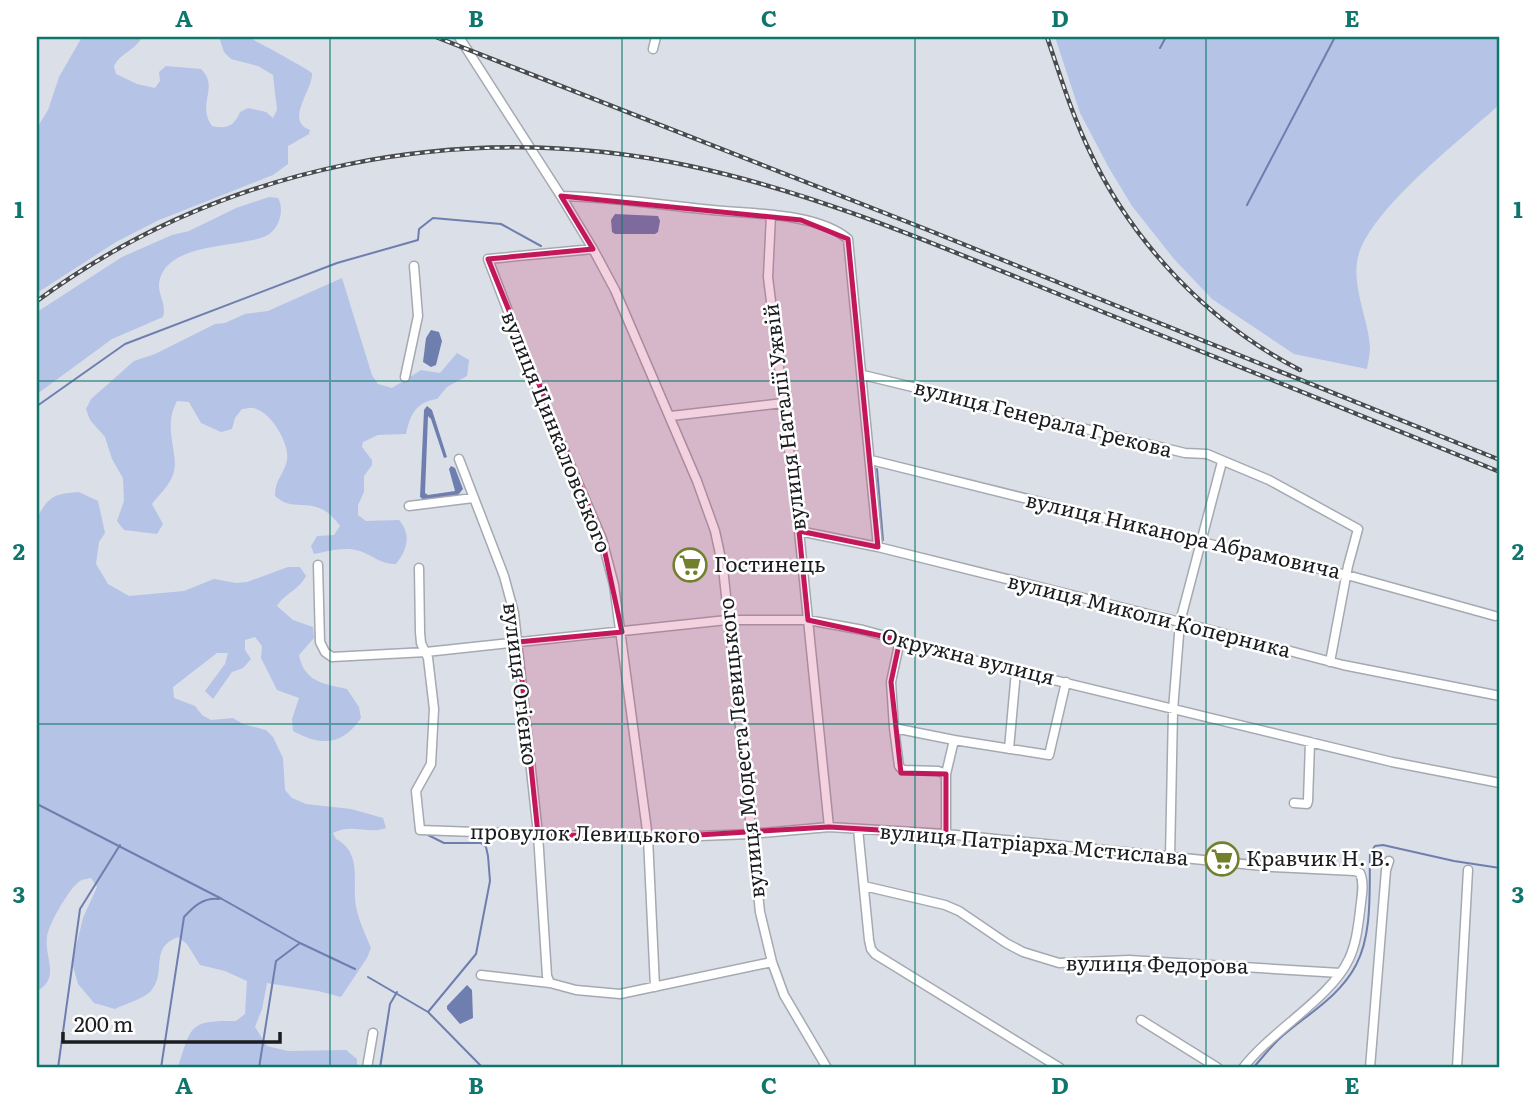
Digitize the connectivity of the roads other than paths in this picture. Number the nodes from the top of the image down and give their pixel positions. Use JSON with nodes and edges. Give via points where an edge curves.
{"nodes":[{"id":1,"x":459,"y":37,"type":"edge"},
{"id":2,"x":656,"y":37,"type":"edge"},
{"id":3,"x":653,"y":49,"type":"dead end"},
{"id":4,"x":561,"y":196,"type":"junction"},
{"id":5,"x":771,"y":215,"type":"junction"},
{"id":6,"x":593,"y":249,"type":"junction"},
{"id":7,"x":414,"y":266,"type":"dead end"},
{"id":8,"x":863,"y":375,"type":"junction"},
{"id":9,"x":405,"y":377,"type":"dead end"},
{"id":10,"x":783,"y":403,"type":"junction"},
{"id":11,"x":671,"y":416,"type":"junction"},
{"id":12,"x":459,"y":458,"type":"dead end"},
{"id":13,"x":871,"y":460,"type":"junction"},
{"id":14,"x":1222,"y":462,"type":"junction"},
{"id":15,"x":473,"y":498,"type":"junction"},
{"id":16,"x":409,"y":506,"type":"dead end"},
{"id":17,"x":799,"y":531,"type":"junction"},
{"id":18,"x":1201,"y":542,"type":"junction"},
{"id":19,"x":878,"y":547,"type":"junction"},
{"id":20,"x":318,"y":565,"type":"dead end"},
{"id":21,"x":419,"y":568,"type":"dead end"},
{"id":22,"x":1347,"y":575,"type":"junction"},
{"id":23,"x":1495,"y":616,"type":"dead end"},
{"id":24,"x":727,"y":620,"type":"junction"},
{"id":25,"x":808,"y":620,"type":"junction"},
{"id":26,"x":1180,"y":622,"type":"junction"},
{"id":27,"x":622,"y":632,"type":"junction"},
{"id":28,"x":900,"y":640,"type":"junction"},
{"id":29,"x":518,"y":642,"type":"junction"},
{"id":30,"x":426,"y":652,"type":"junction"},
{"id":31,"x":1330,"y":662,"type":"junction"},
{"id":32,"x":1016,"y":671,"type":"junction"},
{"id":33,"x":1066,"y":682,"type":"junction"},
{"id":34,"x":1500,"y":696,"type":"edge"},
{"id":35,"x":1173,"y":710,"type":"junction"},
{"id":36,"x":894,"y":728,"type":"junction"},
{"id":37,"x":954,"y":740,"type":"junction"},
{"id":38,"x":1310,"y":742,"type":"junction"},
{"id":39,"x":1009,"y":749,"type":"junction"},
{"id":40,"x":946,"y":774,"type":"junction"},
{"id":41,"x":1500,"y":783,"type":"edge"},
{"id":42,"x":1294,"y":803,"type":"dead end"},
{"id":43,"x":829,"y":827,"type":"junction"},
{"id":44,"x":858,"y":829,"type":"junction"},
{"id":45,"x":538,"y":834,"type":"junction"},
{"id":46,"x":751,"y":834,"type":"junction"},
{"id":47,"x":946,"y":834,"type":"junction"},
{"id":48,"x":648,"y":838,"type":"junction"},
{"id":49,"x":1170,"y":858,"type":"junction"},
{"id":50,"x":1389,"y":861,"type":"dead end"},
{"id":51,"x":1468,"y":870,"type":"dead end"},
{"id":52,"x":864,"y":886,"type":"junction"},
{"id":53,"x":772,"y":962,"type":"junction"},
{"id":54,"x":1340,"y":973,"type":"junction"},
{"id":55,"x":481,"y":975,"type":"dead end"},
{"id":56,"x":550,"y":983,"type":"junction"},
{"id":57,"x":655,"y":987,"type":"junction"},
{"id":58,"x":1141,"y":1020,"type":"dead end"},
{"id":59,"x":373,"y":1032,"type":"dead end"},
{"id":60,"x":368,"y":1068,"type":"edge"},
{"id":61,"x":827,"y":1068,"type":"edge"},
{"id":62,"x":1060,"y":1068,"type":"edge"},
{"id":63,"x":1219,"y":1068,"type":"edge"},
{"id":64,"x":1243,"y":1068,"type":"edge"},
{"id":65,"x":1370,"y":1068,"type":"edge"},
{"id":66,"x":1457,"y":1068,"type":"edge"}],
"edges":[{"from":1,"to":4,"type":"street","name":"вулиця Модеста Левицького"},
{"from":2,"to":3,"type":"street"},
{"from":4,"to":5,"type":"street"},
{"from":4,"to":6,"type":"street","name":"вулиця Модеста Левицького"},
{"from":5,"to":8,"type":"street","via":[[828,227],[849,239]]},
{"from":5,"to":10,"type":"street","name":"вулиця Наталії Ужвій","via":[[768,277]]},
{"from":6,"to":11,"type":"street","name":"вулиця Модеста Левицького"},
{"from":6,"to":27,"type":"street","name":"вулиця Цинкаловського","via":[[488,259],[602,539]]},
{"from":7,"to":9,"type":"street","via":[[418,316]]},
{"from":8,"to":13,"type":"street"},
{"from":8,"to":14,"type":"street","name":"вулиця Генерала Грекова","via":[[1185,453],[1199,452]]},
{"from":10,"to":11,"type":"street"},
{"from":10,"to":17,"type":"street","name":"вулиця Наталії Ужвій"},
{"from":11,"to":24,"type":"street","name":"вулиця Модеста Левицького","via":[[715,531]]},
{"from":12,"to":15,"type":"street","name":"вулиця Огієнко"},
{"from":13,"to":18,"type":"street","name":"вулиця Никанора Абрамовича"},
{"from":13,"to":19,"type":"street"},
{"from":14,"to":18,"type":"street"},
{"from":14,"to":22,"type":"street","name":"вулиця Генерала Грекова","via":[[1269,480],[1357,529]]},
{"from":15,"to":16,"type":"street"},
{"from":15,"to":29,"type":"street","name":"вулиця Огієнко","via":[[504,576]]},
{"from":17,"to":19,"type":"street","name":"вулиця Миколи Коперника"},
{"from":17,"to":25,"type":"street","name":"вулиця Наталії Ужвій"},
{"from":18,"to":22,"type":"street","name":"вулиця Никанора Абрамовича"},
{"from":18,"to":26,"type":"street"},
{"from":19,"to":26,"type":"street","name":"вулиця Миколи Коперника"},
{"from":20,"to":30,"type":"street","name":"Окружна вулиця","via":[[324,652],[344,658]]},
{"from":21,"to":30,"type":"street","via":[[420,632]]},
{"from":22,"to":23,"type":"street","name":"вулиця Никанора Абрамовича"},
{"from":22,"to":31,"type":"street"},
{"from":24,"to":25,"type":"street","name":"Окружна вулиця"},
{"from":24,"to":27,"type":"street","name":"Окружна вулиця"},
{"from":24,"to":46,"type":"street","name":"вулиця Модеста Левицького"},
{"from":25,"to":28,"type":"street","name":"Окружна вулиця"},
{"from":25,"to":43,"type":"street","name":"вулиця Наталії Ужвій"},
{"from":26,"to":31,"type":"street","name":"вулиця Миколи Коперника"},
{"from":26,"to":35,"type":"street"},
{"from":27,"to":29,"type":"street","name":"Окружна вулиця"},
{"from":27,"to":48,"type":"street","name":"вулиця Цинкаловського"},
{"from":28,"to":32,"type":"street","name":"Окружна вулиця"},
{"from":28,"to":36,"type":"street","via":[[891,682]]},
{"from":29,"to":30,"type":"street","name":"Окружна вулиця"},
{"from":29,"to":45,"type":"street","name":"вулиця Огієнко"},
{"from":30,"to":45,"type":"street","name":"провулок Левицького","via":[[434,709],[433,746],[431,764],[416,791],[419,830]]},
{"from":31,"to":34,"type":"street","name":"вулиця Миколи Коперника"},
{"from":32,"to":33,"type":"street","name":"Окружна вулиця"},
{"from":32,"to":39,"type":"street"},
{"from":33,"to":35,"type":"street","name":"Окружна вулиця"},
{"from":33,"to":39,"type":"street","via":[[1049,755]]},
{"from":35,"to":38,"type":"street","name":"Окружна вулиця"},
{"from":35,"to":49,"type":"street"},
{"from":36,"to":37,"type":"street"},
{"from":36,"to":40,"type":"street","via":[[902,770]]},
{"from":37,"to":39,"type":"street"},
{"from":37,"to":40,"type":"street"},
{"from":38,"to":41,"type":"street","name":"Окружна вулиця"},
{"from":38,"to":42,"type":"street","via":[[1308,801]]},
{"from":40,"to":47,"type":"street"},
{"from":43,"to":44,"type":"street","name":"вулиця Патріарха Мстислава"},
{"from":43,"to":46,"type":"street","name":"вулиця Патріарха Мстислава"},
{"from":44,"to":47,"type":"street","name":"вулиця Патріарха Мстислава"},
{"from":44,"to":52,"type":"street"},
{"from":45,"to":48,"type":"street","name":"провулок Левицького"},
{"from":45,"to":56,"type":"street","name":"вулиця Огієнко"},
{"from":46,"to":48,"type":"street","name":"провулок Левицького"},
{"from":46,"to":53,"type":"street","name":"вулиця Модеста Левицького","via":[[760,912]]},
{"from":47,"to":49,"type":"street","name":"вулиця Патріарха Мстислава"},
{"from":48,"to":57,"type":"street","name":"вулиця Цинкаловського"},
{"from":49,"to":54,"type":"street","name":"вулиця Патріарха Мстислава","via":[[1360,873],[1363,886],[1356,937]]},
{"from":50,"to":65,"type":"street"},
{"from":51,"to":66,"type":"street"},
{"from":52,"to":54,"type":"street","name":"вулиця Федорова","via":[[945,905],[1023,952],[1059,963],[1129,960]]},
{"from":52,"to":62,"type":"street","via":[[869,940],[875,954]]},
{"from":53,"to":57,"type":"street"},
{"from":53,"to":61,"type":"street","name":"вулиця Модеста Левицького","via":[[784,995]]},
{"from":54,"to":64,"type":"street"},
{"from":55,"to":56,"type":"street"},
{"from":56,"to":57,"type":"street","via":[[620,994]]},
{"from":58,"to":63,"type":"street"},
{"from":59,"to":60,"type":"street"}]}
